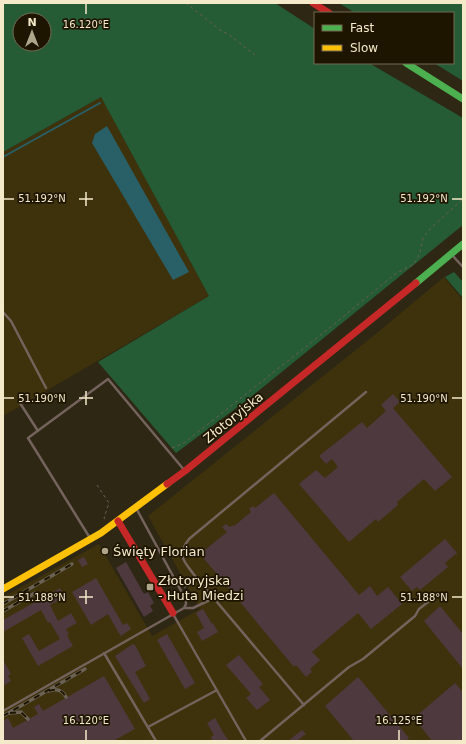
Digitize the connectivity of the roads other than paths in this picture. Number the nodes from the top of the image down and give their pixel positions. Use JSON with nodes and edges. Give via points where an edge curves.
{"nodes":[{"id":1,"x":313,"y":3,"type":"edge"},
{"id":2,"x":327,"y":12,"type":"edge"},
{"id":3,"x":408,"y":64,"type":"edge"},
{"id":4,"x":463,"y":99,"type":"edge"},
{"id":5,"x":463,"y":244,"type":"edge"},
{"id":6,"x":451,"y":254,"type":"junction"},
{"id":7,"x":463,"y":267,"type":"edge"},
{"id":8,"x":3,"y":312,"type":"edge"},
{"id":9,"x":46,"y":388,"type":"dead end"},
{"id":10,"x":366,"y":392,"type":"dead end"},
{"id":11,"x":20,"y":403,"type":"dead end"},
{"id":12,"x":38,"y":431,"type":"junction"},
{"id":13,"x":185,"y":471,"type":"junction"},
{"id":14,"x":135,"y":508,"type":"junction"},
{"id":15,"x":118,"y":521,"type":"junction"},
{"id":16,"x":91,"y":539,"type":"junction"},
{"id":17,"x":3,"y":589,"type":"edge"},
{"id":18,"x":437,"y":595,"type":"dead end"},
{"id":19,"x":214,"y":598,"type":"junction"},
{"id":20,"x":184,"y":608,"type":"junction"},
{"id":21,"x":173,"y":613,"type":"junction"},
{"id":22,"x":104,"y":653,"type":"junction"},
{"id":23,"x":217,"y":690,"type":"junction"},
{"id":24,"x":304,"y":705,"type":"junction"},
{"id":25,"x":3,"y":710,"type":"edge"},
{"id":26,"x":148,"y":727,"type":"junction"},
{"id":27,"x":156,"y":741,"type":"edge"},
{"id":28,"x":246,"y":741,"type":"edge"},
{"id":29,"x":260,"y":741,"type":"edge"}],
"edges":[{"from":1,"to":2,"type":"main road"},
{"from":3,"to":4,"type":"main road"},
{"from":5,"to":6,"type":"main road","name":"Złotoryjska"},
{"from":6,"to":7,"type":"lane"},
{"from":6,"to":13,"type":"main road","name":"Złotoryjska"},
{"from":8,"to":9,"type":"lane","via":[[11,321]]},
{"from":10,"to":19,"type":"lane","via":[[189,539],[183,548],[182,558]]},
{"from":11,"to":12,"type":"lane"},
{"from":12,"to":13,"type":"lane","via":[[108,379]]},
{"from":12,"to":16,"type":"lane","via":[[28,438]]},
{"from":13,"to":14,"type":"main road","name":"Złotoryjska"},
{"from":14,"to":15,"type":"main road","name":"Złotoryjska"},
{"from":14,"to":20,"type":"lane","via":[[186,600]]},
{"from":15,"to":16,"type":"main road","name":"Złotoryjska"},
{"from":15,"to":21,"type":"main road"},
{"from":16,"to":17,"type":"main road","name":"Złotoryjska"},
{"from":18,"to":24,"type":"lane","via":[[419,609],[415,616]]},
{"from":19,"to":20,"type":"lane","via":[[194,608]]},
{"from":19,"to":24,"type":"lane"},
{"from":20,"to":21,"type":"lane"},
{"from":21,"to":22,"type":"lane"},
{"from":21,"to":23,"type":"lane"},
{"from":22,"to":25,"type":"lane"},
{"from":22,"to":26,"type":"lane"},
{"from":23,"to":26,"type":"lane"},
{"from":23,"to":28,"type":"lane"},
{"from":24,"to":29,"type":"lane"},
{"from":26,"to":27,"type":"lane"}]}
